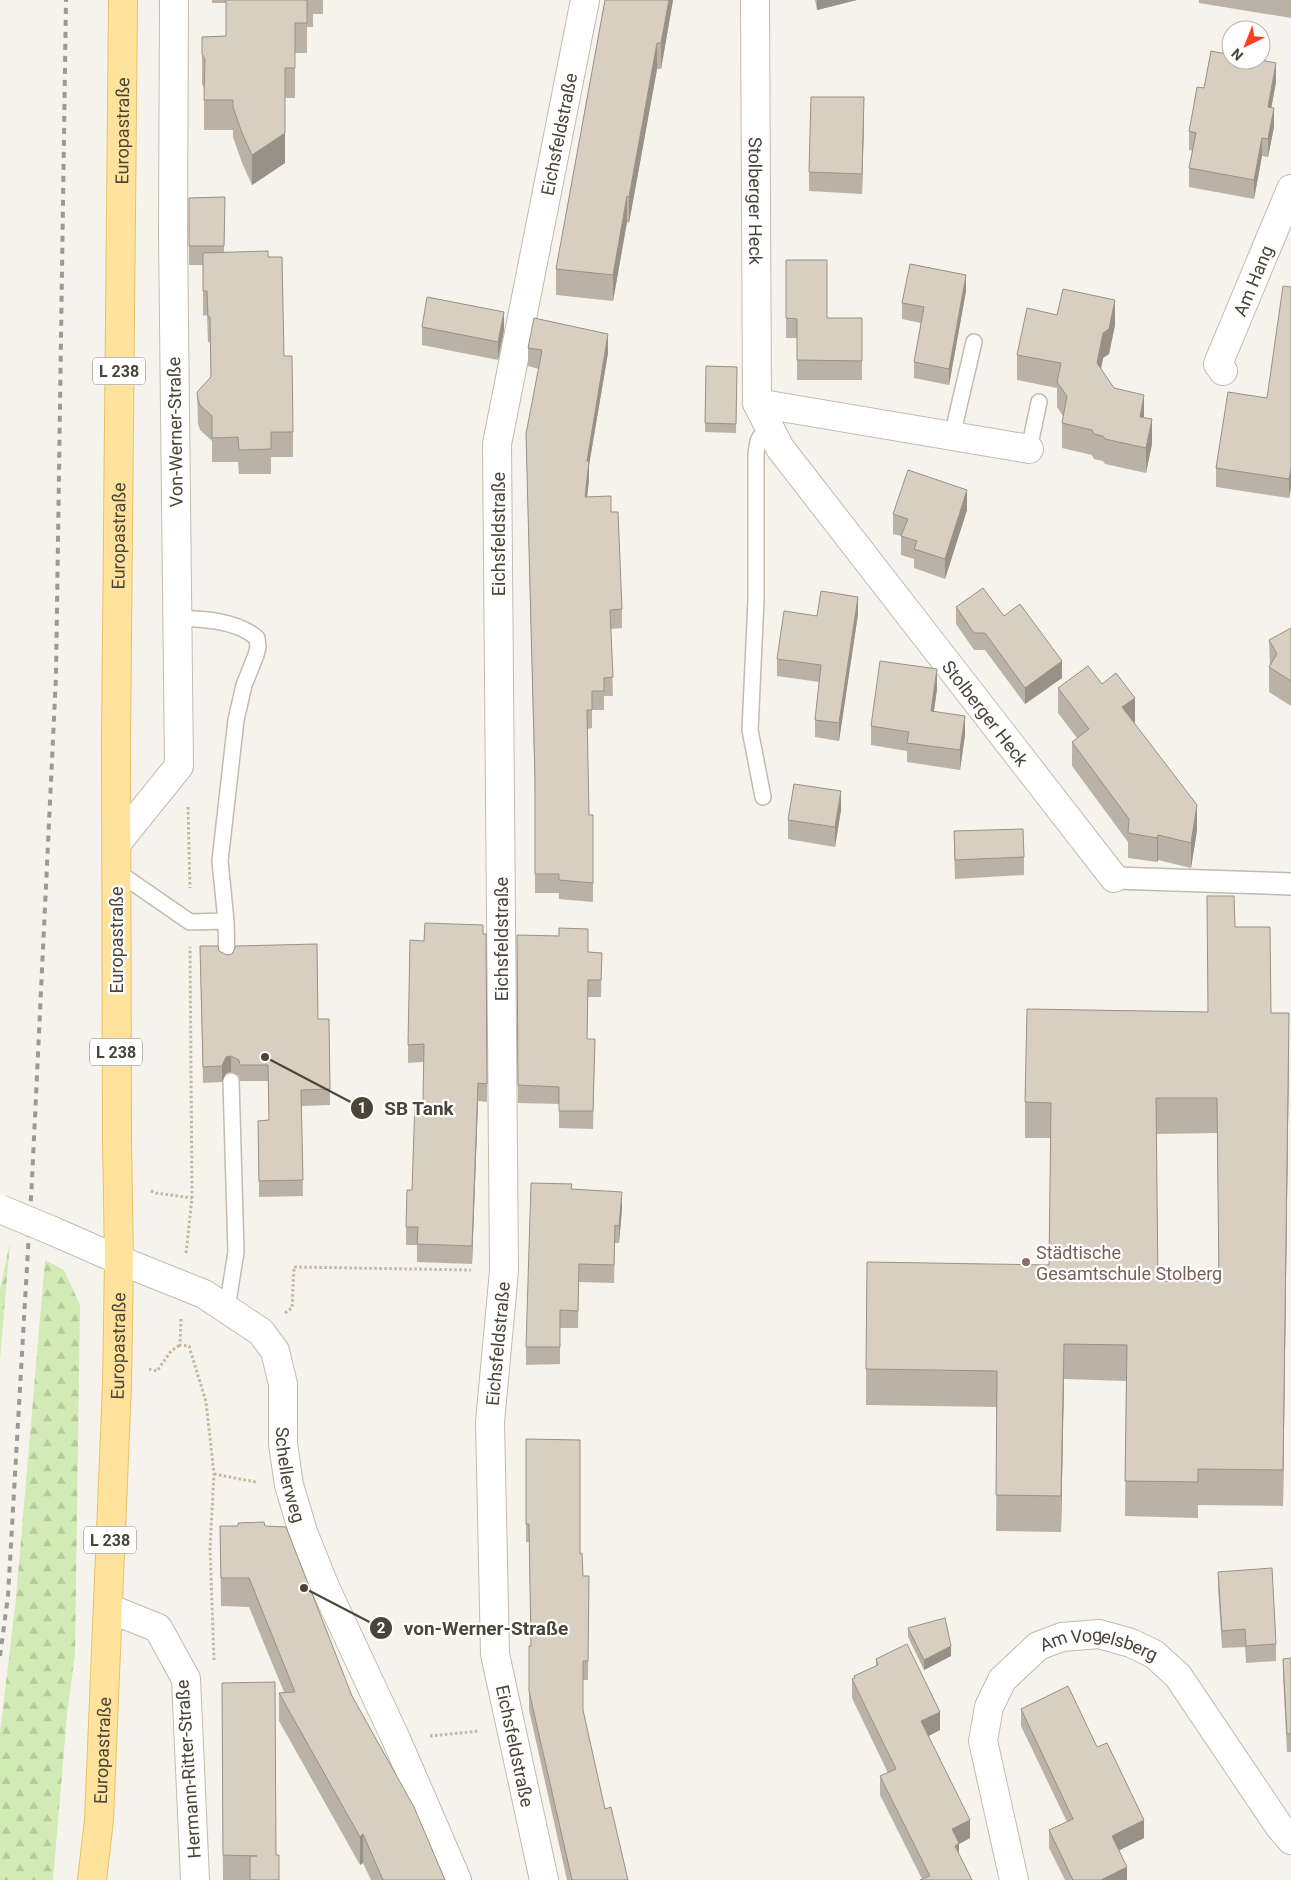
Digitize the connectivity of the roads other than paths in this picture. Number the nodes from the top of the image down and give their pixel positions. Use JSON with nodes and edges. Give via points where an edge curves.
{"nodes":[{"id":1,"x":123,"y":0,"type":"edge"},
{"id":2,"x":174,"y":0,"type":"edge"},
{"id":3,"x":585,"y":0,"type":"edge"},
{"id":4,"x":755,"y":0,"type":"edge"},
{"id":5,"x":1291,"y":189,"type":"edge"},
{"id":6,"x":974,"y":342,"type":"dead end"},
{"id":7,"x":1223,"y":371,"type":"dead end"},
{"id":8,"x":1039,"y":402,"type":"dead end"},
{"id":9,"x":757,"y":403,"type":"junction"},
{"id":10,"x":770,"y":429,"type":"junction"},
{"id":11,"x":952,"y":436,"type":"junction"},
{"id":12,"x":1029,"y":450,"type":"joint"},
{"id":13,"x":177,"y":618,"type":"junction"},
{"id":14,"x":763,"y":797,"type":"dead end"},
{"id":15,"x":117,"y":843,"type":"junction"},
{"id":16,"x":116,"y":871,"type":"junction"},
{"id":17,"x":1114,"y":878,"type":"joint"},
{"id":18,"x":1291,"y":884,"type":"edge"},
{"id":19,"x":226,"y":921,"type":"junction"},
{"id":20,"x":227,"y":962,"type":"edge"},
{"id":21,"x":231,"y":1081,"type":"dead end"},
{"id":22,"x":0,"y":1209,"type":"edge"},
{"id":23,"x":119,"y":1260,"type":"junction"},
{"id":24,"x":227,"y":1308,"type":"junction"},
{"id":25,"x":108,"y":1608,"type":"junction"},
{"id":26,"x":1291,"y":1840,"type":"edge"},
{"id":27,"x":92,"y":1880,"type":"edge"},
{"id":28,"x":195,"y":1880,"type":"edge"},
{"id":29,"x":456,"y":1880,"type":"edge"},
{"id":30,"x":544,"y":1880,"type":"edge"},
{"id":31,"x":1014,"y":1880,"type":"edge"}],
"edges":[{"from":1,"to":15,"type":"main road","name":"Europastraße","number":"L 238"},
{"from":2,"to":13,"type":"street","name":"Von-Werner-Straße"},
{"from":3,"to":30,"type":"street","name":"Eichsfeldstraße","via":[[497,444],[504,1271],[490,1422],[495,1654]]},
{"from":4,"to":9,"type":"street","name":"Stolberger Heck"},
{"from":5,"to":7,"type":"street","name":"Am Hang","via":[[1218,364]]},
{"from":6,"to":11,"type":"lane"},
{"from":8,"to":12,"type":"lane"},
{"from":9,"to":10,"type":"street","name":"Stolberger Heck"},
{"from":9,"to":11,"type":"street"},
{"from":10,"to":14,"type":"lane","via":[[759,437],[756,455],[756,600],[750,730]]},
{"from":10,"to":17,"type":"street","name":"Stolberger Heck","via":[[780,448]]},
{"from":11,"to":12,"type":"street"},
{"from":13,"to":15,"type":"street","name":"Von-Werner-Straße","via":[[179,766]]},
{"from":13,"to":19,"type":"lane","via":[[230,624],[257,638],[256,655],[244,685],[236,720],[230,768],[220,862]]},
{"from":15,"to":16,"type":"main road","name":"Europastraße","number":"L 238"},
{"from":16,"to":19,"type":"lane","via":[[190,922]]},
{"from":16,"to":23,"type":"main road","name":"Europastraße","number":"L 238"},
{"from":17,"to":18,"type":"street","name":"Stolberger Heck"},
{"from":19,"to":20,"type":"lane"},
{"from":21,"to":24,"type":"lane","via":[[236,1252]]},
{"from":22,"to":23,"type":"street","name":"Schellerweg","bridge":true},
{"from":23,"to":24,"type":"street","name":"Schellerweg","via":[[204,1294]]},
{"from":23,"to":25,"type":"main road","name":"Europastraße","number":"L 238"},
{"from":24,"to":29,"type":"street","name":"Schellerweg","via":[[261,1332],[275,1351],[283,1384],[283,1444],[289,1485],[303,1532]]},
{"from":25,"to":27,"type":"main road","name":"Europastraße","number":"L 238","via":[[99,1820]]},
{"from":25,"to":28,"type":"street","name":"Hermann-Ritter-Straße","via":[[158,1628],[186,1679]]},
{"from":26,"to":31,"type":"street","name":"Am Vogelsberg","via":[[1178,1676],[1154,1654],[1132,1643],[1099,1634],[1062,1637],[1038,1646],[1002,1680],[989,1707],[983,1741]]}]}
